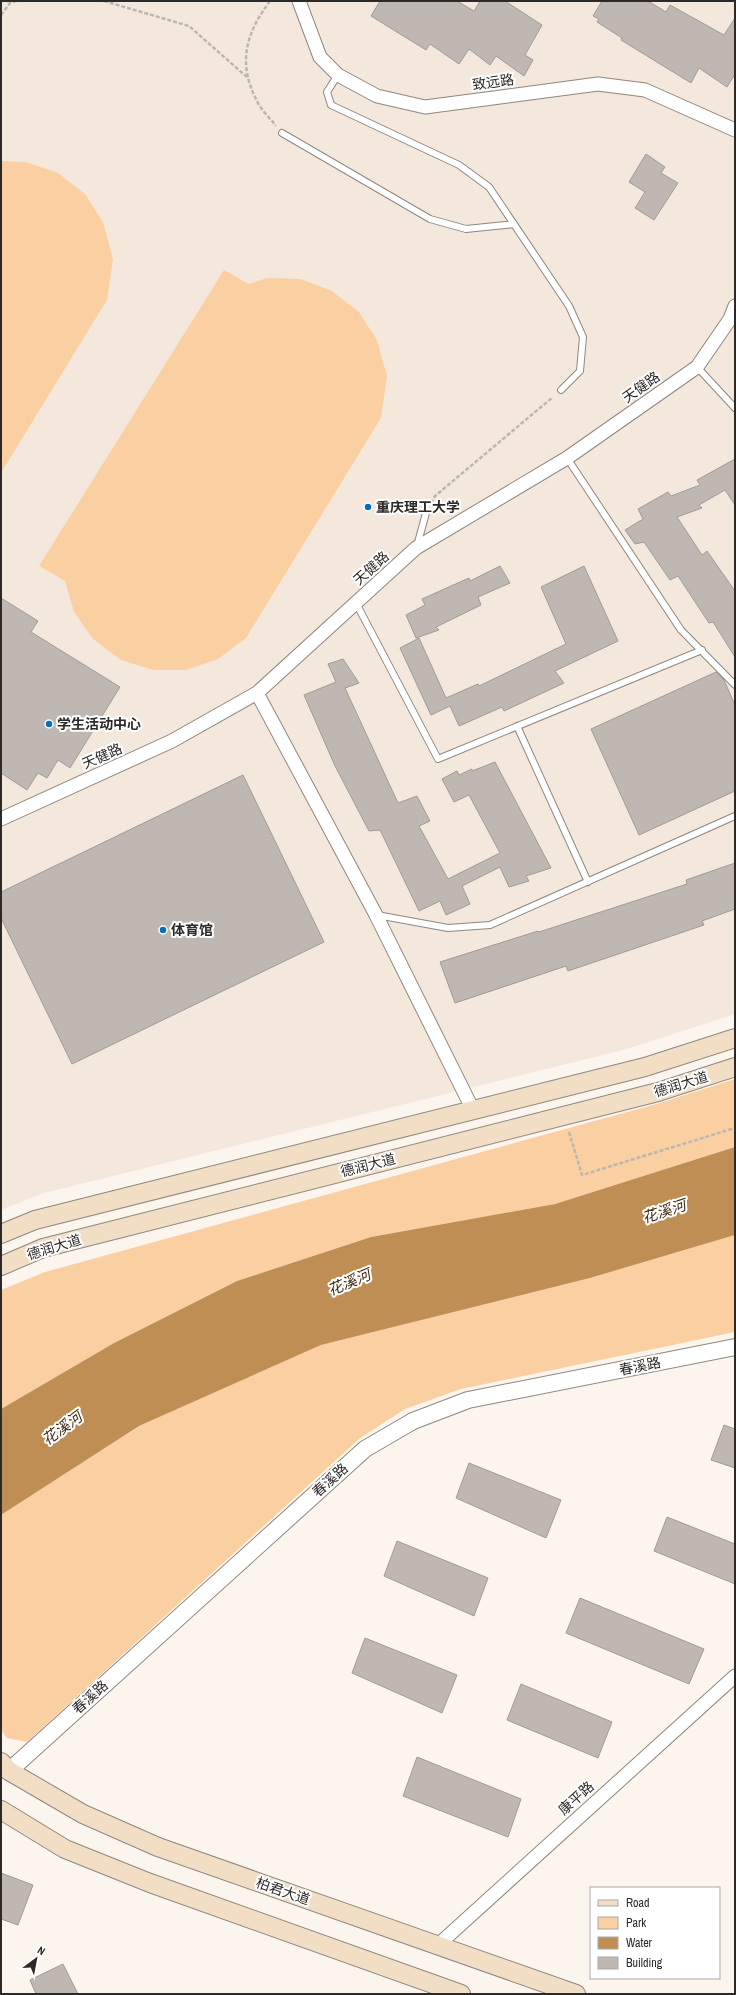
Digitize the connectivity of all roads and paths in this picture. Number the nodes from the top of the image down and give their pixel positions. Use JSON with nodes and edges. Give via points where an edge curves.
{"nodes":[{"id":1,"x":16,"y":1,"type":"edge"},
{"id":2,"x":104,"y":1,"type":"edge"},
{"id":3,"x":270,"y":1,"type":"edge"},
{"id":4,"x":299,"y":1,"type":"edge"},
{"id":5,"x":1,"y":15,"type":"edge"},
{"id":6,"x":338,"y":75,"type":"junction"},
{"id":7,"x":248,"y":78,"type":"junction"},
{"id":8,"x":735,"y":130,"type":"edge"},
{"id":9,"x":282,"y":134,"type":"joint"},
{"id":10,"x":514,"y":224,"type":"junction"},
{"id":11,"x":735,"y":306,"type":"edge"},
{"id":12,"x":697,"y":367,"type":"junction"},
{"id":13,"x":561,"y":390,"type":"joint"},
{"id":14,"x":735,"y":408,"type":"edge"},
{"id":15,"x":568,"y":458,"type":"junction"},
{"id":16,"x":426,"y":513,"type":"joint"},
{"id":17,"x":416,"y":548,"type":"junction"},
{"id":18,"x":356,"y":603,"type":"junction"},
{"id":19,"x":702,"y":650,"type":"junction"},
{"id":20,"x":735,"y":685,"type":"edge"},
{"id":21,"x":257,"y":693,"type":"junction"},
{"id":22,"x":517,"y":726,"type":"junction"},
{"id":23,"x":735,"y":816,"type":"edge"},
{"id":24,"x":1,"y":819,"type":"edge"},
{"id":25,"x":588,"y":882,"type":"junction"},
{"id":26,"x":376,"y":915,"type":"junction"},
{"id":27,"x":735,"y":1038,"type":"edge"},
{"id":28,"x":735,"y":1066,"type":"edge"},
{"id":29,"x":473,"y":1110,"type":"junction"},
{"id":30,"x":568,"y":1128,"type":"dead end"},
{"id":31,"x":735,"y":1128,"type":"edge"},
{"id":32,"x":1,"y":1234,"type":"edge"},
{"id":33,"x":1,"y":1266,"type":"edge"},
{"id":34,"x":735,"y":1347,"type":"edge"},
{"id":35,"x":735,"y":1676,"type":"edge"},
{"id":36,"x":5,"y":1767,"type":"edge"},
{"id":37,"x":1,"y":1810,"type":"edge"},
{"id":38,"x":438,"y":1945,"type":"junction"},
{"id":39,"x":461,"y":1994,"type":"edge"},
{"id":40,"x":576,"y":1994,"type":"edge"}],
"edges":[{"from":1,"to":5,"type":"path","via":[[10,2]]},
{"from":2,"to":7,"type":"path","via":[[189,26]]},
{"from":3,"to":7,"type":"path","via":[[254,24],[245,54]]},
{"from":4,"to":6,"type":"street","name":"致远路","via":[[320,57]]},
{"from":6,"to":8,"type":"street","name":"致远路","via":[[377,96],[425,107],[598,84],[645,90]]},
{"from":6,"to":10,"type":"lane","via":[[327,92],[331,105],[459,165],[489,187]]},
{"from":7,"to":9,"type":"path","via":[[257,102]]},
{"from":9,"to":10,"type":"lane","via":[[430,219],[466,229]]},
{"from":10,"to":13,"type":"lane","via":[[569,306],[583,337],[580,371]]},
{"from":11,"to":12,"type":"street","name":"天健路","via":[[730,319]]},
{"from":12,"to":14,"type":"lane"},
{"from":12,"to":15,"type":"street","name":"天健路"},
{"from":13,"to":16,"type":"path","via":[[435,496]]},
{"from":15,"to":17,"type":"street","name":"天健路"},
{"from":15,"to":19,"type":"lane","via":[[681,630]]},
{"from":16,"to":17,"type":"lane"},
{"from":17,"to":18,"type":"street","name":"天健路"},
{"from":18,"to":21,"type":"street","name":"天健路"},
{"from":18,"to":22,"type":"lane","via":[[438,759]]},
{"from":19,"to":20,"type":"lane"},
{"from":19,"to":22,"type":"lane"},
{"from":21,"to":24,"type":"street","name":"天健路","via":[[172,741]]},
{"from":21,"to":26,"type":"street"},
{"from":22,"to":25,"type":"lane"},
{"from":23,"to":25,"type":"lane"},
{"from":25,"to":26,"type":"lane","via":[[490,925],[448,928]]},
{"from":26,"to":29,"type":"street"},
{"from":27,"to":29,"type":"main road","name":"德润大道","via":[[645,1066]]},
{"from":28,"to":33,"type":"main road","name":"德润大道","via":[[658,1092],[43,1248]]},
{"from":29,"to":32,"type":"main road","name":"德润大道","via":[[35,1220]]},
{"from":30,"to":31,"type":"path","via":[[582,1176]]},
{"from":34,"to":36,"type":"street","name":"春溪路","via":[[468,1400],[413,1421],[365,1449]]},
{"from":35,"to":38,"type":"street","name":"康平路"},
{"from":36,"to":38,"type":"main road","name":"柏君大道","via":[[83,1814],[158,1847]]},
{"from":37,"to":39,"type":"main road","via":[[66,1849],[150,1883]]},
{"from":38,"to":40,"type":"main road","name":"柏君大道"}]}
